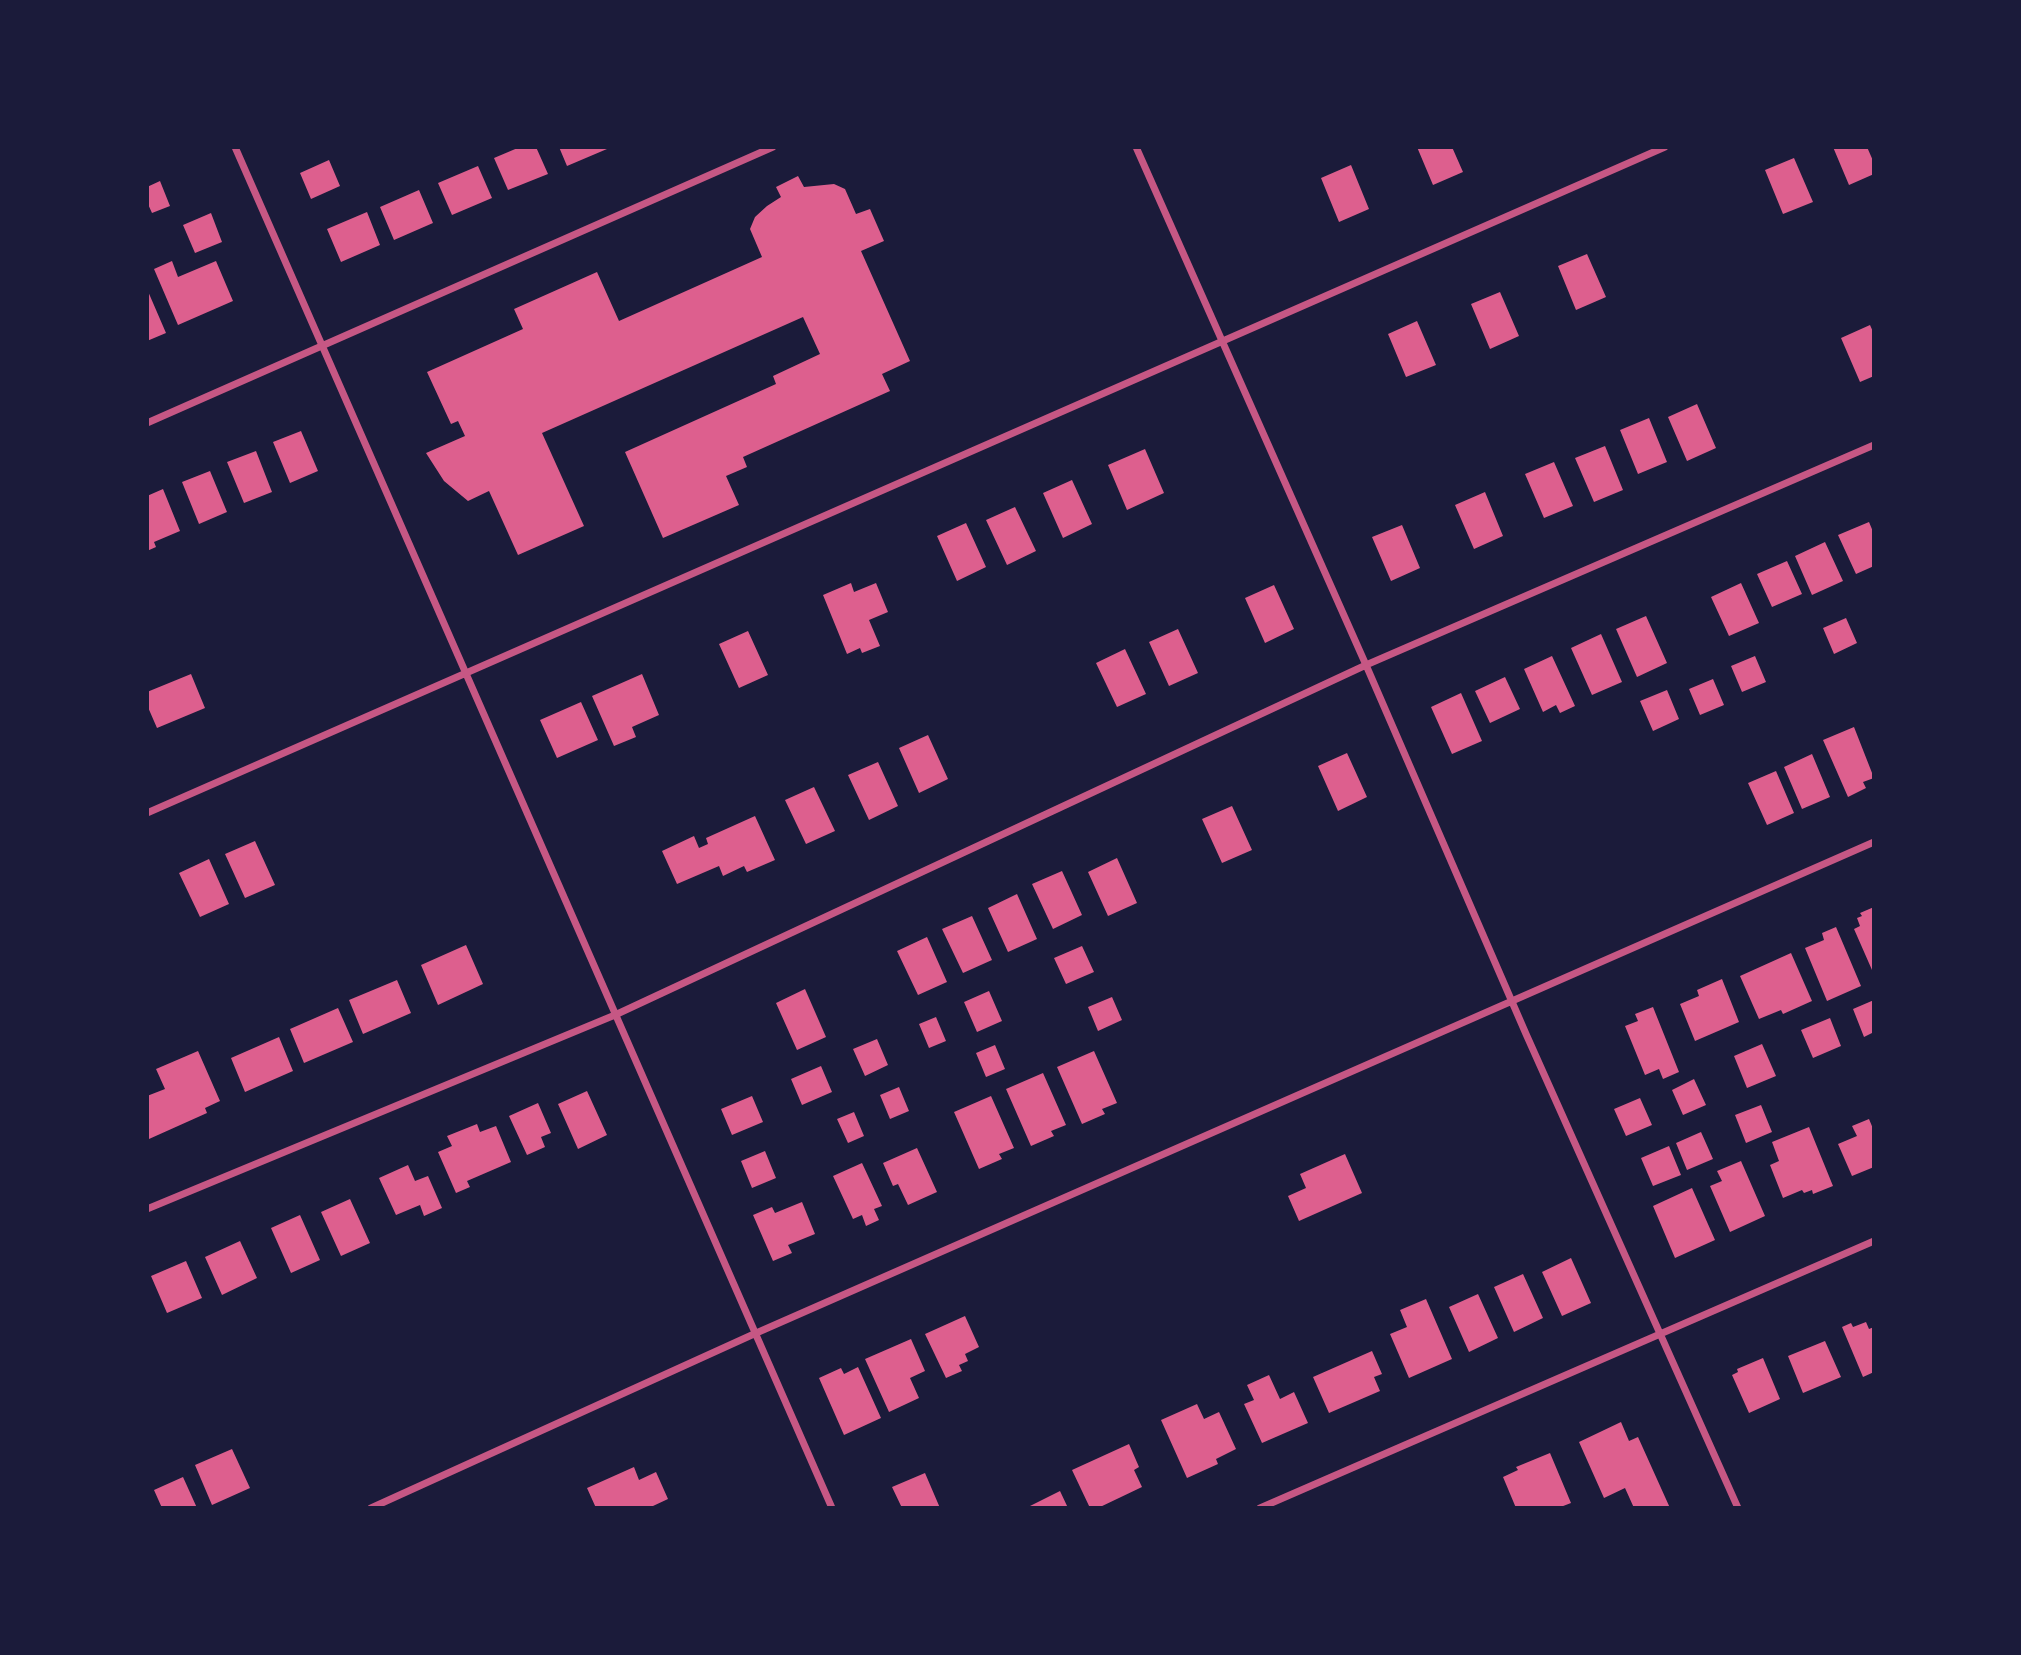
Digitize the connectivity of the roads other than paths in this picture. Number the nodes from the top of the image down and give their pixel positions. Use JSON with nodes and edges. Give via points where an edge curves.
{"nodes":[{"id":1,"x":235,"y":147,"type":"edge"},
{"id":2,"x":774,"y":147,"type":"edge"},
{"id":3,"x":1136,"y":147,"type":"edge"},
{"id":4,"x":1665,"y":147,"type":"edge"},
{"id":5,"x":1221,"y":343,"type":"junction"},
{"id":6,"x":321,"y":348,"type":"junction"},
{"id":7,"x":147,"y":423,"type":"edge"},
{"id":8,"x":1874,"y":445,"type":"edge"},
{"id":9,"x":1366,"y":665,"type":"junction"},
{"id":10,"x":465,"y":675,"type":"junction"},
{"id":11,"x":147,"y":813,"type":"edge"},
{"id":12,"x":1874,"y":842,"type":"edge"},
{"id":13,"x":1511,"y":1000,"type":"junction"},
{"id":14,"x":615,"y":1015,"type":"junction"},
{"id":15,"x":147,"y":1209,"type":"edge"},
{"id":16,"x":1874,"y":1241,"type":"edge"},
{"id":17,"x":1660,"y":1333,"type":"junction"},
{"id":18,"x":754,"y":1334,"type":"junction"},
{"id":19,"x":371,"y":1508,"type":"edge"},
{"id":20,"x":832,"y":1508,"type":"edge"},
{"id":21,"x":1260,"y":1508,"type":"edge"},
{"id":22,"x":1738,"y":1508,"type":"edge"}],
"edges":[{"from":1,"to":6,"type":"street"},
{"from":2,"to":6,"type":"street"},
{"from":3,"to":5,"type":"street"},
{"from":4,"to":5,"type":"street"},
{"from":5,"to":9,"type":"street"},
{"from":5,"to":10,"type":"street"},
{"from":6,"to":7,"type":"street"},
{"from":6,"to":10,"type":"street"},
{"from":8,"to":9,"type":"street"},
{"from":9,"to":13,"type":"street"},
{"from":9,"to":14,"type":"street"},
{"from":10,"to":11,"type":"street"},
{"from":10,"to":14,"type":"street"},
{"from":12,"to":13,"type":"street"},
{"from":13,"to":17,"type":"street"},
{"from":13,"to":18,"type":"street"},
{"from":14,"to":15,"type":"street"},
{"from":14,"to":18,"type":"street"},
{"from":16,"to":17,"type":"street"},
{"from":17,"to":21,"type":"street"},
{"from":17,"to":22,"type":"street"},
{"from":18,"to":19,"type":"street"},
{"from":18,"to":20,"type":"street"}]}
